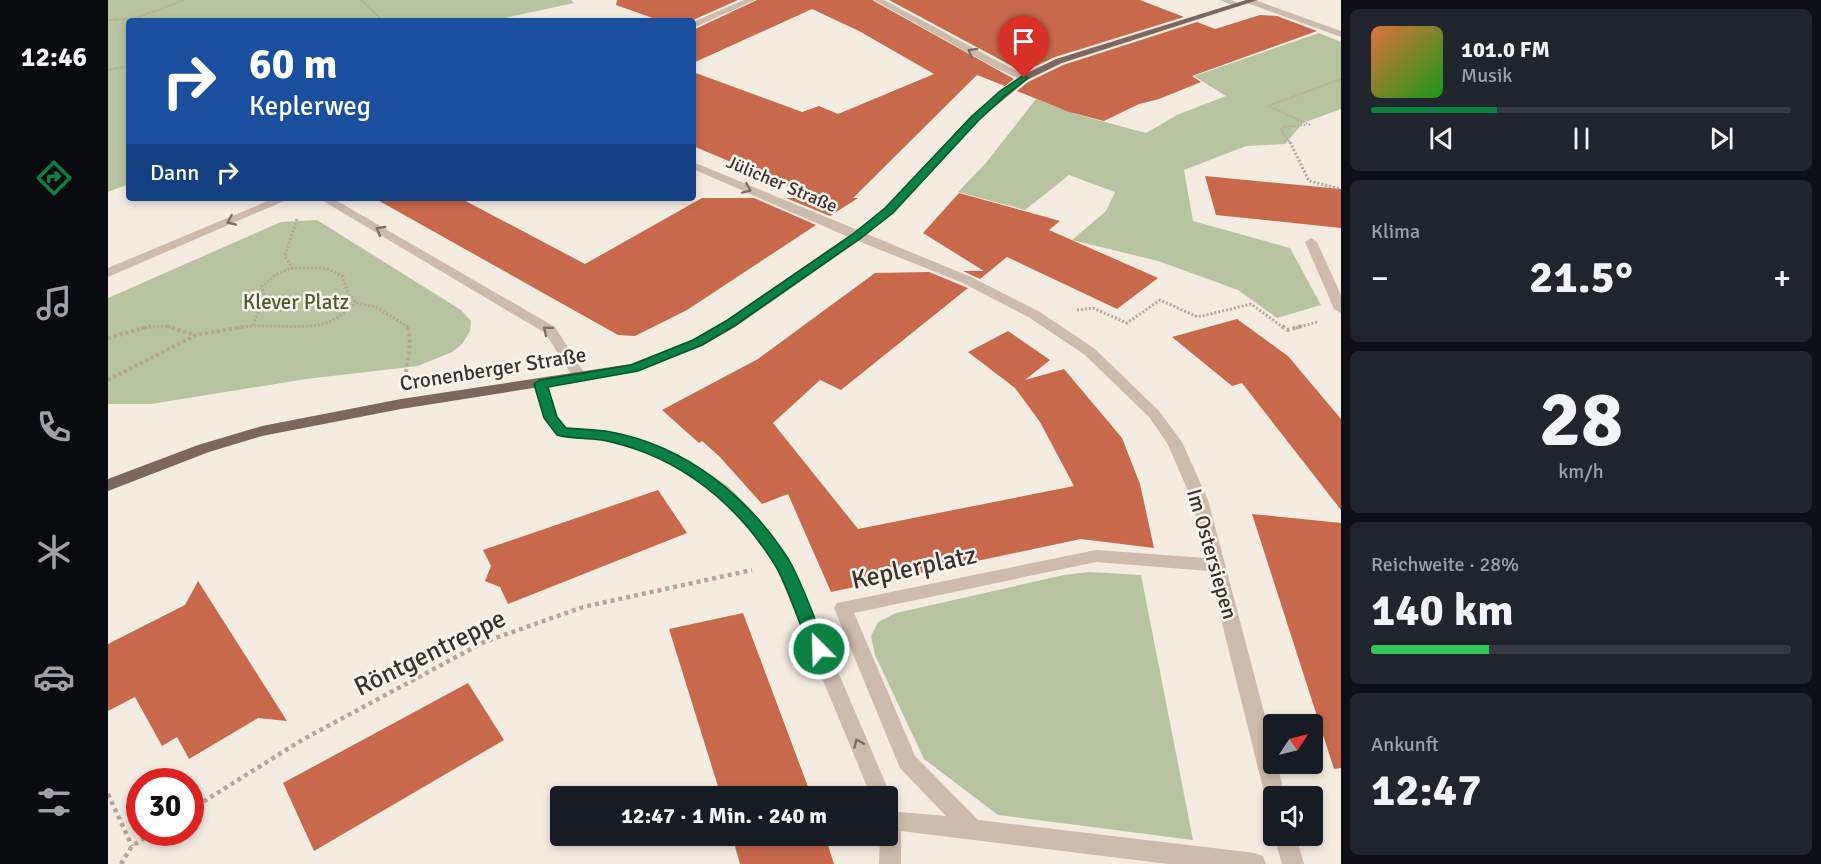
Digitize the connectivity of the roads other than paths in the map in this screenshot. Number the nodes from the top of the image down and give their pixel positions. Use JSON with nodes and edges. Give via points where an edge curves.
{"nodes":[{"id":1,"x":752,"y":0,"type":"edge"},
{"id":2,"x":878,"y":0,"type":"edge"},
{"id":3,"x":1224,"y":0,"type":"edge"},
{"id":4,"x":1252,"y":1,"type":"edge"},
{"id":5,"x":1237,"y":5,"type":"junction"},
{"id":6,"x":696,"y":24,"type":"edge"},
{"id":7,"x":1341,"y":34,"type":"edge"},
{"id":8,"x":1024,"y":78,"type":"junction"},
{"id":9,"x":696,"y":166,"type":"edge"},
{"id":10,"x":278,"y":201,"type":"edge"},
{"id":11,"x":329,"y":201,"type":"edge"},
{"id":12,"x":857,"y":236,"type":"junction"},
{"id":13,"x":1311,"y":242,"type":"dead end"},
{"id":14,"x":108,"y":273,"type":"edge"},
{"id":15,"x":1341,"y":309,"type":"edge"},
{"id":16,"x":580,"y":377,"type":"junction"},
{"id":17,"x":540,"y":384,"type":"junction"},
{"id":18,"x":108,"y":485,"type":"edge"},
{"id":19,"x":1216,"y":565,"type":"junction"},
{"id":20,"x":877,"y":786,"type":"edge"},
{"id":21,"x":1272,"y":786,"type":"edge"},
{"id":22,"x":898,"y":817,"type":"edge"},
{"id":23,"x":972,"y":829,"type":"junction"},
{"id":24,"x":890,"y":846,"type":"edge"},
{"id":25,"x":1288,"y":846,"type":"edge"},
{"id":26,"x":890,"y":864,"type":"edge"},
{"id":27,"x":1255,"y":864,"type":"edge"},
{"id":28,"x":1293,"y":864,"type":"edge"}],
"edges":[{"from":1,"to":6,"type":"street"},
{"from":8,"to":2,"type":"street","one_way":true},
{"from":3,"to":5,"type":"street"},
{"from":4,"to":5,"type":"main road","name":"Cronenberger Straße"},
{"from":4,"to":7,"type":"street"},
{"from":5,"to":8,"type":"main road","name":"Cronenberger Straße","via":[[1059,61]]},
{"from":8,"to":12,"type":"main road","name":"Cronenberger Straße","via":[[975,118],[889,210]]},
{"from":9,"to":12,"type":"street","name":"Jülicher Straße","one_way":true},
{"from":10,"to":14,"type":"street","one_way":true},
{"from":16,"to":11,"type":"street","one_way":true,"via":[[550,330]]},
{"from":12,"to":16,"type":"main road","name":"Cronenberger Straße","via":[[697,343],[633,368]]},
{"from":12,"to":19,"type":"street","name":"Im Ostersiepen","via":[[967,280],[1035,315],[1090,352],[1154,414],[1174,442],[1200,500]]},
{"from":13,"to":15,"type":"street"},
{"from":16,"to":17,"type":"main road","name":"Cronenberger Straße"},
{"from":17,"to":18,"type":"main road","name":"Cronenberger Straße","via":[[344,413],[261,431],[187,453]]},
{"from":20,"to":17,"type":"street","one_way":true,"via":[[783,564],[754,524],[723,491],[684,464],[611,437],[562,432],[551,418]]},
{"from":19,"to":21,"type":"street","name":"Im Ostersiepen"},
{"from":19,"to":23,"type":"street","name":"Keplerplatz","via":[[1096,556],[843,608],[907,762]]},
{"from":22,"to":23,"type":"street"},
{"from":23,"to":27,"type":"street"},
{"from":24,"to":26,"type":"street"},
{"from":25,"to":28,"type":"street"}]}
